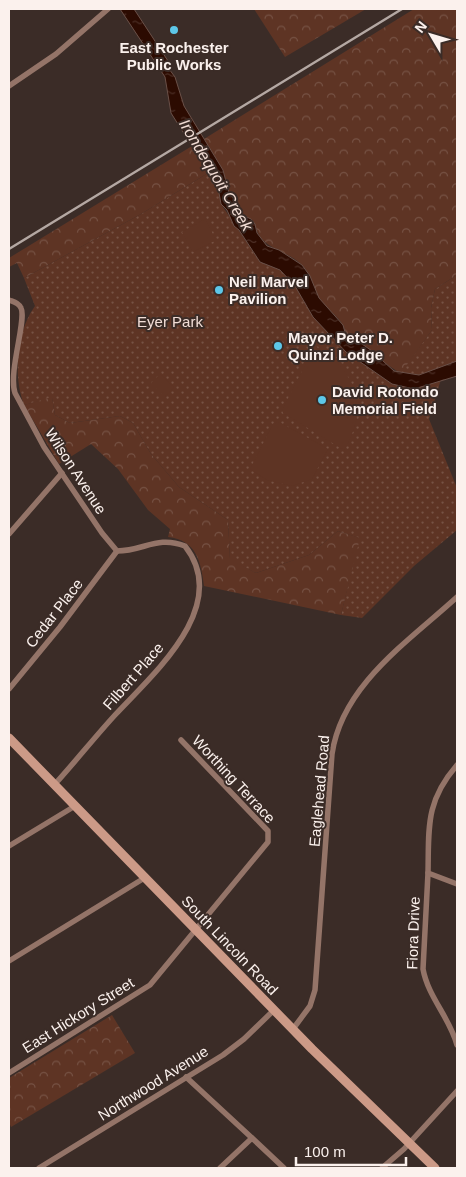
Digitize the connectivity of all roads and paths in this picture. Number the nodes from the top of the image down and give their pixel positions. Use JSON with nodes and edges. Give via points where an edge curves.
{"nodes":[{"id":1,"x":108,"y":9,"type":"edge"},
{"id":2,"x":9,"y":86,"type":"edge"},
{"id":3,"x":9,"y":300,"type":"edge"},
{"id":4,"x":10,"y":388,"type":"edge"},
{"id":5,"x":62,"y":473,"type":"junction"},
{"id":6,"x":9,"y":534,"type":"edge"},
{"id":7,"x":117,"y":551,"type":"junction"},
{"id":8,"x":457,"y":597,"type":"edge"},
{"id":9,"x":9,"y":689,"type":"edge"},
{"id":10,"x":9,"y":738,"type":"edge"},
{"id":11,"x":181,"y":740,"type":"dead end"},
{"id":12,"x":457,"y":765,"type":"edge"},
{"id":13,"x":55,"y":784,"type":"junction"},
{"id":14,"x":75,"y":806,"type":"junction"},
{"id":15,"x":9,"y":846,"type":"edge"},
{"id":16,"x":428,"y":874,"type":"junction"},
{"id":17,"x":146,"y":877,"type":"junction"},
{"id":18,"x":457,"y":884,"type":"edge"},
{"id":19,"x":196,"y":929,"type":"junction"},
{"id":20,"x":9,"y":961,"type":"edge"},
{"id":21,"x":274,"y":1010,"type":"junction"},
{"id":22,"x":292,"y":1029,"type":"junction"},
{"id":23,"x":457,"y":1044,"type":"edge"},
{"id":24,"x":9,"y":1074,"type":"edge"},
{"id":25,"x":186,"y":1077,"type":"junction"},
{"id":26,"x":457,"y":1090,"type":"edge"},
{"id":27,"x":252,"y":1138,"type":"junction"},
{"id":28,"x":409,"y":1143,"type":"junction"},
{"id":29,"x":39,"y":1168,"type":"edge"},
{"id":30,"x":220,"y":1168,"type":"edge"},
{"id":31,"x":284,"y":1168,"type":"edge"},
{"id":32,"x":382,"y":1168,"type":"edge"},
{"id":33,"x":435,"y":1168,"type":"edge"}],
"edges":[{"from":1,"to":2,"type":"street","via":[[56,54]]},
{"from":3,"to":4,"type":"street","name":"Wilson Avenue","via":[[21,308],[23,314]]},
{"from":4,"to":5,"type":"street","name":"Wilson Avenue"},
{"from":5,"to":6,"type":"street"},
{"from":5,"to":7,"type":"street","name":"Wilson Avenue"},
{"from":7,"to":9,"type":"street","name":"Cedar Place"},
{"from":7,"to":13,"type":"street","name":"Filbert Place","via":[[162,541],[185,546],[201,579],[197,606],[180,641]]},
{"from":8,"to":22,"type":"street","name":"Eaglehead Road","via":[[366,682],[337,728],[332,754],[315,990],[310,1006]]},
{"from":10,"to":13,"type":"street","name":"South Lincoln Road"},
{"from":11,"to":19,"type":"street","name":"Worthing Terrace","via":[[269,834],[266,846]]},
{"from":12,"to":16,"type":"street","name":"Fiora Drive","via":[[442,784],[434,802]]},
{"from":13,"to":14,"type":"street","name":"South Lincoln Road"},
{"from":14,"to":15,"type":"street"},
{"from":14,"to":17,"type":"street","name":"South Lincoln Road"},
{"from":16,"to":18,"type":"street"},
{"from":16,"to":23,"type":"street","name":"Fiora Drive","via":[[423,970]]},
{"from":17,"to":19,"type":"street","name":"South Lincoln Road"},
{"from":17,"to":20,"type":"street"},
{"from":19,"to":21,"type":"street","name":"South Lincoln Road"},
{"from":19,"to":24,"type":"street","name":"East Hickory Street","via":[[159,976],[140,993]]},
{"from":21,"to":22,"type":"street","name":"South Lincoln Road"},
{"from":21,"to":25,"type":"street","name":"Northwood Avenue","via":[[234,1047]]},
{"from":22,"to":28,"type":"street","name":"South Lincoln Road"},
{"from":25,"to":27,"type":"street"},
{"from":25,"to":29,"type":"street","name":"Northwood Avenue"},
{"from":26,"to":28,"type":"street"},
{"from":27,"to":30,"type":"street"},
{"from":27,"to":31,"type":"street"},
{"from":28,"to":32,"type":"street"},
{"from":28,"to":33,"type":"street","name":"South Lincoln Road"}]}
